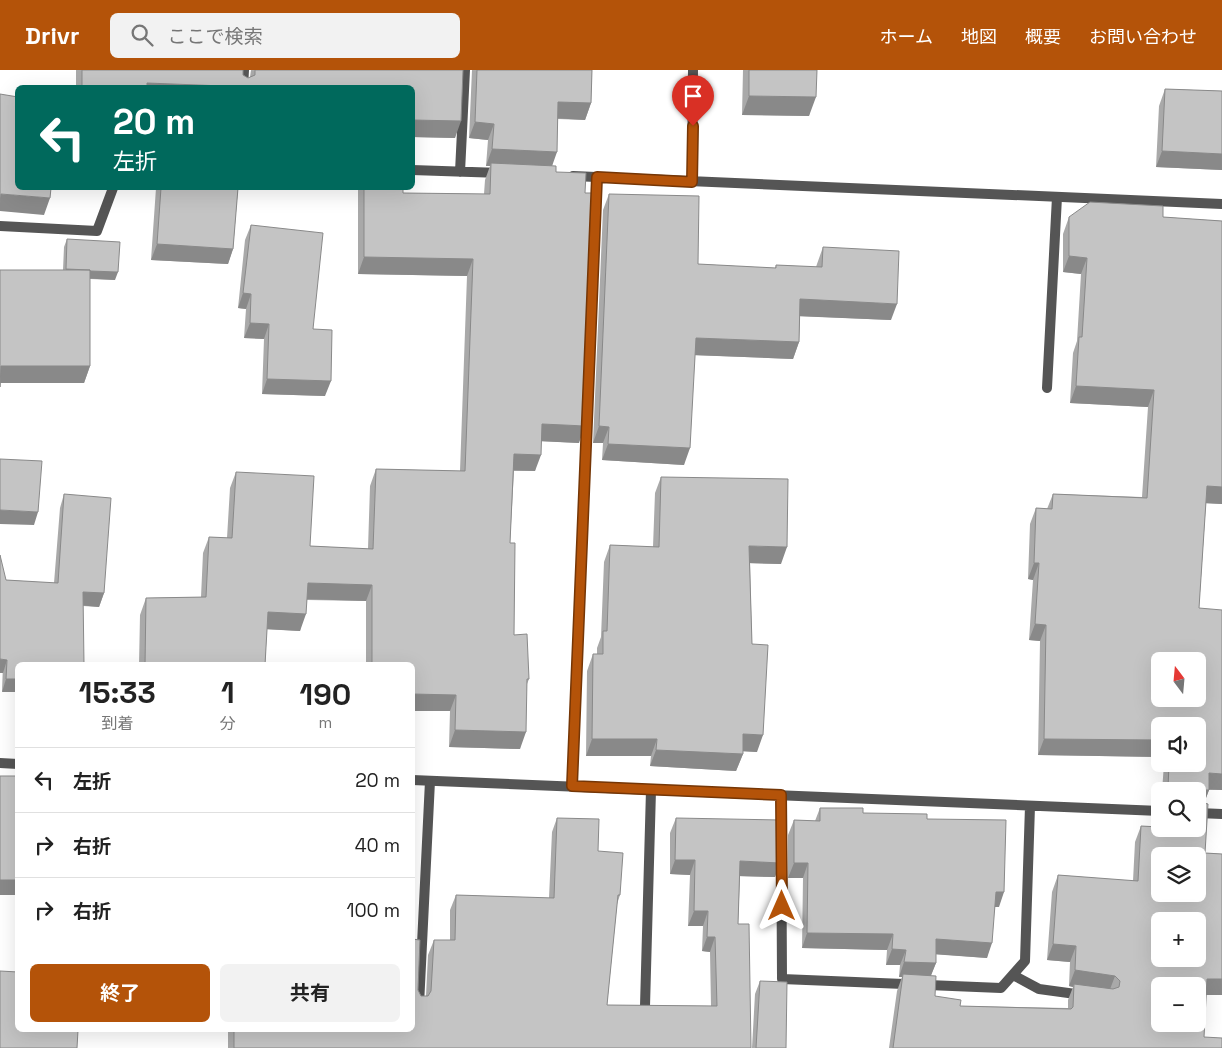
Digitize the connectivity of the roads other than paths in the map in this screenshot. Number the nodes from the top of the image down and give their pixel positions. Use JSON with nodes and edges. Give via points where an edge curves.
{"nodes":[{"id":1,"x":244,"y":70,"type":"edge"},
{"id":2,"x":465,"y":70,"type":"edge"},
{"id":3,"x":693,"y":70,"type":"edge"},
{"id":4,"x":244,"y":85,"type":"edge"},
{"id":5,"x":415,"y":170,"type":"edge"},
{"id":6,"x":460,"y":172,"type":"junction"},
{"id":7,"x":509,"y":174,"type":"edge"},
{"id":8,"x":558,"y":176,"type":"edge"},
{"id":9,"x":597,"y":177,"type":"junction"},
{"id":10,"x":692,"y":182,"type":"junction"},
{"id":11,"x":112,"y":190,"type":"edge"},
{"id":12,"x":1057,"y":197,"type":"junction"},
{"id":13,"x":1222,"y":204,"type":"edge"},
{"id":14,"x":0,"y":226,"type":"edge"},
{"id":15,"x":1047,"y":388,"type":"dead end"},
{"id":16,"x":0,"y":763,"type":"edge"},
{"id":17,"x":15,"y":764,"type":"edge"},
{"id":18,"x":415,"y":780,"type":"edge"},
{"id":19,"x":430,"y":781,"type":"junction"},
{"id":20,"x":572,"y":786,"type":"junction"},
{"id":21,"x":651,"y":790,"type":"junction"},
{"id":22,"x":781,"y":795,"type":"junction"},
{"id":23,"x":1030,"y":806,"type":"junction"},
{"id":24,"x":1151,"y":811,"type":"edge"},
{"id":25,"x":1206,"y":813,"type":"edge"},
{"id":26,"x":1222,"y":814,"type":"edge"},
{"id":27,"x":1013,"y":975,"type":"junction"},
{"id":28,"x":1091,"y":996,"type":"edge"},
{"id":29,"x":419,"y":1005,"type":"edge"},
{"id":30,"x":645,"y":1006,"type":"edge"}],
"edges":[{"from":1,"to":4,"type":"street"},
{"from":2,"to":6,"type":"street"},
{"from":3,"to":10,"type":"street"},
{"from":5,"to":6,"type":"street"},
{"from":6,"to":7,"type":"street"},
{"from":8,"to":9,"type":"street"},
{"from":9,"to":10,"type":"street"},
{"from":9,"to":20,"type":"street"},
{"from":10,"to":12,"type":"street"},
{"from":11,"to":14,"type":"street","via":[[98,231]]},
{"from":12,"to":13,"type":"street"},
{"from":12,"to":15,"type":"street"},
{"from":16,"to":17,"type":"street"},
{"from":18,"to":19,"type":"street"},
{"from":19,"to":20,"type":"street"},
{"from":19,"to":29,"type":"street"},
{"from":20,"to":21,"type":"street"},
{"from":21,"to":22,"type":"street"},
{"from":21,"to":30,"type":"street"},
{"from":22,"to":23,"type":"street"},
{"from":22,"to":27,"type":"street","via":[[782,979],[1001,988]]},
{"from":23,"to":24,"type":"street"},
{"from":23,"to":27,"type":"street","via":[[1026,961]]},
{"from":25,"to":26,"type":"street"},
{"from":27,"to":28,"type":"street","via":[[1039,989]]}]}
